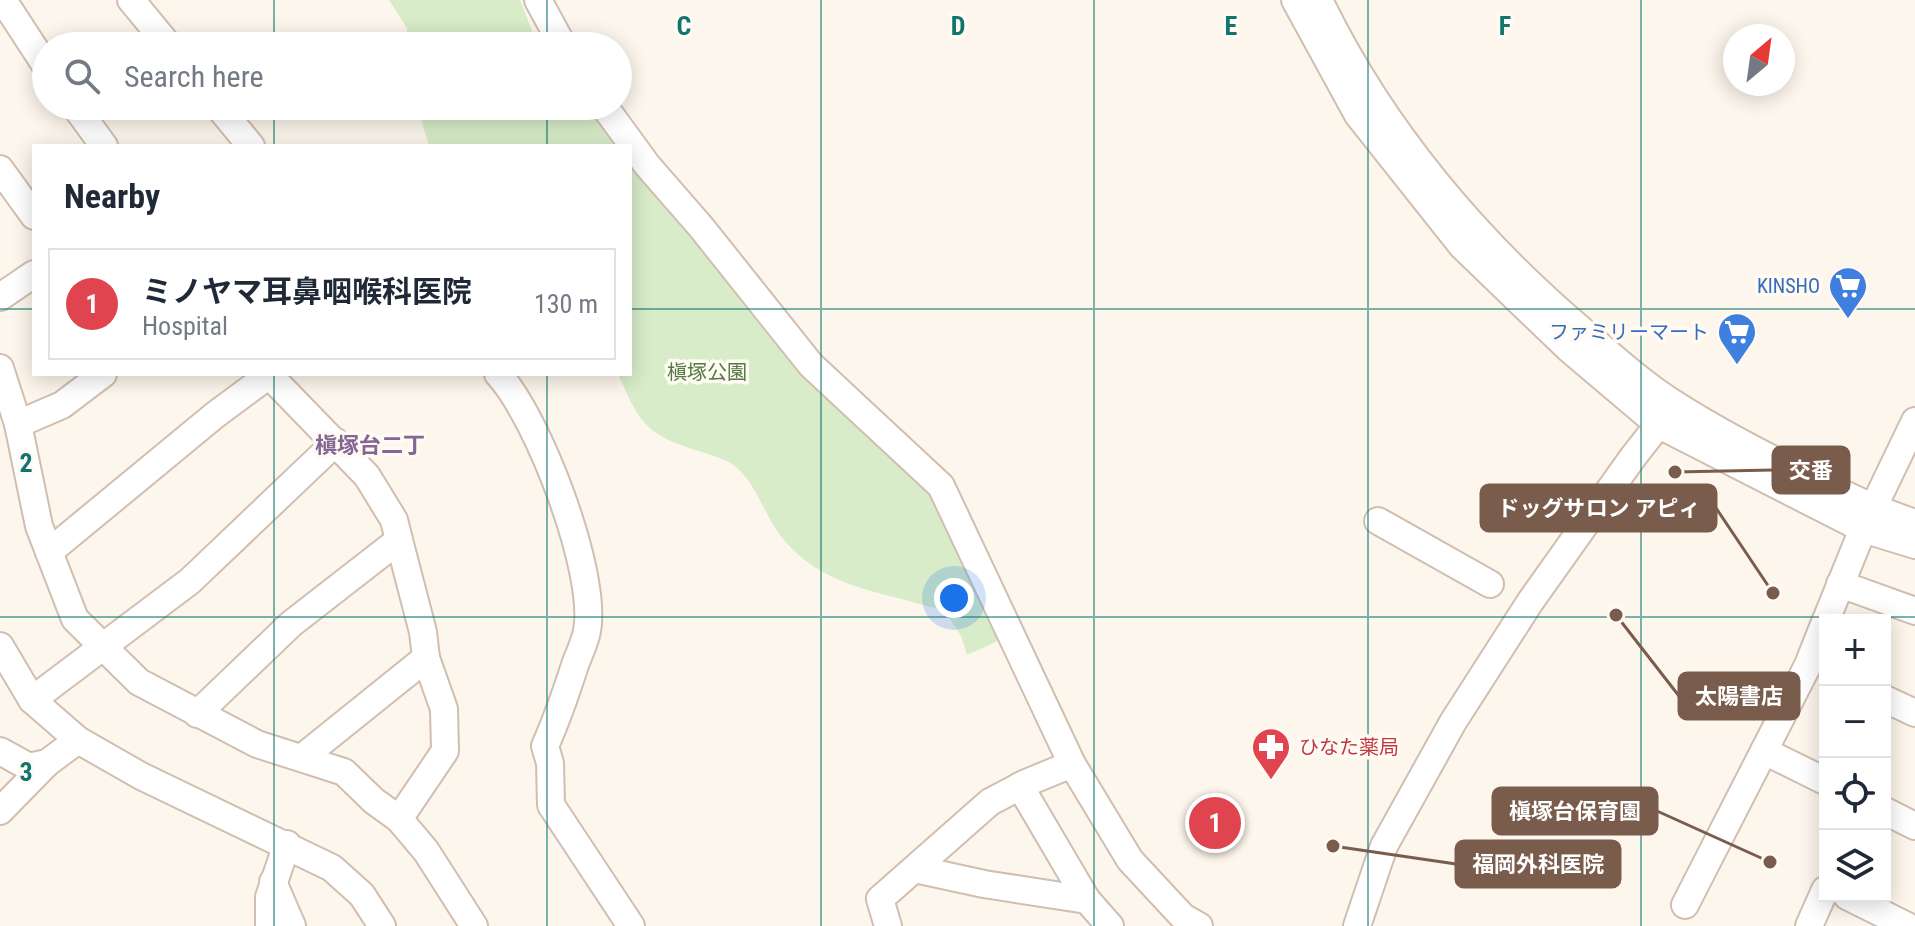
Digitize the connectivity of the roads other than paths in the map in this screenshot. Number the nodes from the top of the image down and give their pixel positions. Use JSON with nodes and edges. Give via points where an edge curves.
{"nodes":[{"id":1,"x":3,"y":0,"type":"edge"},
{"id":2,"x":131,"y":0,"type":"edge"},
{"id":3,"x":538,"y":0,"type":"edge"},
{"id":4,"x":1295,"y":0,"type":"edge"},
{"id":5,"x":1319,"y":0,"type":"edge"},
{"id":6,"x":157,"y":32,"type":"edge"},
{"id":7,"x":555,"y":32,"type":"edge"},
{"id":8,"x":32,"y":45,"type":"edge"},
{"id":9,"x":85,"y":120,"type":"edge"},
{"id":10,"x":230,"y":120,"type":"edge"},
{"id":11,"x":614,"y":120,"type":"edge"},
{"id":12,"x":103,"y":144,"type":"edge"},
{"id":13,"x":249,"y":144,"type":"edge"},
{"id":14,"x":632,"y":144,"type":"edge"},
{"id":15,"x":632,"y":144,"type":"edge"},
{"id":16,"x":0,"y":169,"type":"edge"},
{"id":17,"x":32,"y":213,"type":"edge"},
{"id":18,"x":32,"y":275,"type":"edge"},
{"id":19,"x":0,"y":297,"type":"edge"},
{"id":20,"x":0,"y":368,"type":"edge"},
{"id":21,"x":100,"y":376,"type":"edge"},
{"id":22,"x":268,"y":376,"type":"edge"},
{"id":23,"x":270,"y":376,"type":"edge"},
{"id":24,"x":500,"y":376,"type":"edge"},
{"id":25,"x":1667,"y":414,"type":"junction"},
{"id":26,"x":18,"y":424,"type":"junction"},
{"id":27,"x":1912,"y":434,"type":"edge"},
{"id":28,"x":336,"y":442,"type":"junction"},
{"id":29,"x":1868,"y":519,"type":"junction"},
{"id":30,"x":1378,"y":521,"type":"dead end"},
{"id":31,"x":1915,"y":523,"type":"edge"},
{"id":32,"x":399,"y":540,"type":"junction"},
{"id":33,"x":1915,"y":545,"type":"edge"},
{"id":34,"x":49,"y":552,"type":"junction"},
{"id":35,"x":1490,"y":584,"type":"dead end"},
{"id":36,"x":1840,"y":584,"type":"junction"},
{"id":37,"x":1915,"y":611,"type":"edge"},
{"id":38,"x":1828,"y":614,"type":"edge"},
{"id":39,"x":102,"y":645,"type":"junction"},
{"id":40,"x":0,"y":646,"type":"edge"},
{"id":41,"x":426,"y":658,"type":"junction"},
{"id":42,"x":1816,"y":669,"type":"edge"},
{"id":43,"x":32,"y":700,"type":"junction"},
{"id":44,"x":1891,"y":702,"type":"edge"},
{"id":45,"x":1915,"y":713,"type":"edge"},
{"id":46,"x":197,"y":714,"type":"junction"},
{"id":47,"x":78,"y":740,"type":"junction"},
{"id":48,"x":0,"y":751,"type":"edge"},
{"id":49,"x":1764,"y":751,"type":"junction"},
{"id":50,"x":303,"y":757,"type":"junction"},
{"id":51,"x":47,"y":763,"type":"junction"},
{"id":52,"x":1072,"y":764,"type":"junction"},
{"id":53,"x":1819,"y":778,"type":"edge"},
{"id":54,"x":1020,"y":786,"type":"junction"},
{"id":55,"x":0,"y":811,"type":"edge"},
{"id":56,"x":1891,"y":814,"type":"edge"},
{"id":57,"x":399,"y":819,"type":"junction"},
{"id":58,"x":1915,"y":826,"type":"edge"},
{"id":59,"x":287,"y":844,"type":"junction"},
{"id":60,"x":915,"y":869,"type":"junction"},
{"id":61,"x":273,"y":882,"type":"junction"},
{"id":62,"x":1087,"y":900,"type":"junction"},
{"id":63,"x":1820,"y":902,"type":"edge"},
{"id":64,"x":1859,"y":902,"type":"edge"},
{"id":65,"x":1685,"y":905,"type":"dead end"},
{"id":66,"x":269,"y":926,"type":"edge"},
{"id":67,"x":292,"y":926,"type":"edge"},
{"id":68,"x":382,"y":926,"type":"edge"},
{"id":69,"x":474,"y":926,"type":"edge"},
{"id":70,"x":631,"y":926,"type":"edge"},
{"id":71,"x":888,"y":926,"type":"edge"},
{"id":72,"x":1110,"y":926,"type":"edge"},
{"id":73,"x":1199,"y":926,"type":"edge"},
{"id":74,"x":1357,"y":926,"type":"edge"},
{"id":75,"x":1809,"y":926,"type":"edge"},
{"id":76,"x":1907,"y":926,"type":"edge"}],
"edges":[{"from":1,"to":8,"type":"street"},
{"from":2,"to":6,"type":"street"},
{"from":3,"to":7,"type":"street"},
{"from":4,"to":25,"type":"street","via":[[1358,115],[1462,246],[1568,348]]},
{"from":5,"to":25,"type":"street","via":[[1380,108],[1430,175],[1516,271],[1627,369]]},
{"from":9,"to":12,"type":"street"},
{"from":10,"to":13,"type":"street"},
{"from":11,"to":14,"type":"street"},
{"from":15,"to":52,"type":"street","via":[[811,365],[941,486]]},
{"from":16,"to":17,"type":"street"},
{"from":18,"to":19,"type":"street"},
{"from":20,"to":26,"type":"street"},
{"from":21,"to":26,"type":"street","via":[[62,405]]},
{"from":22,"to":34,"type":"street"},
{"from":23,"to":28,"type":"street"},
{"from":24,"to":70,"type":"street","via":[[534,428],[585,578],[588,629],[545,746],[551,805]]},
{"from":25,"to":29,"type":"street","via":[[1771,459]]},
{"from":25,"to":74,"type":"street","via":[[1530,602],[1453,722],[1384,846]]},
{"from":26,"to":34,"type":"street"},
{"from":27,"to":29,"type":"street"},
{"from":28,"to":32,"type":"street","via":[[367,476],[394,520]]},
{"from":28,"to":39,"type":"street","via":[[190,581]]},
{"from":29,"to":31,"type":"street"},
{"from":29,"to":33,"type":"street"},
{"from":29,"to":36,"type":"street"},
{"from":30,"to":35,"type":"street"},
{"from":32,"to":41,"type":"street"},
{"from":32,"to":46,"type":"street","via":[[291,624]]},
{"from":34,"to":39,"type":"street","via":[[75,619]]},
{"from":36,"to":37,"type":"street"},
{"from":36,"to":38,"type":"street"},
{"from":39,"to":43,"type":"street"},
{"from":39,"to":46,"type":"street","via":[[139,682]]},
{"from":40,"to":43,"type":"street"},
{"from":41,"to":50,"type":"street"},
{"from":41,"to":57,"type":"street","via":[[444,709],[445,751]]},
{"from":42,"to":49,"type":"street"},
{"from":43,"to":47,"type":"street"},
{"from":44,"to":45,"type":"street"},
{"from":46,"to":50,"type":"street","via":[[257,744]]},
{"from":47,"to":51,"type":"street"},
{"from":47,"to":59,"type":"street","via":[[141,776]]},
{"from":48,"to":51,"type":"street","via":[[29,767]]},
{"from":49,"to":53,"type":"street"},
{"from":49,"to":65,"type":"street"},
{"from":50,"to":57,"type":"street","via":[[344,772]]},
{"from":51,"to":55,"type":"street"},
{"from":52,"to":54,"type":"street"},
{"from":52,"to":73,"type":"street","via":[[1130,860],[1183,917]]},
{"from":54,"to":60,"type":"street","via":[[990,802]]},
{"from":54,"to":62,"type":"street"},
{"from":56,"to":58,"type":"street"},
{"from":57,"to":69,"type":"street"},
{"from":59,"to":61,"type":"street"},
{"from":59,"to":68,"type":"street","via":[[332,868],[362,895]]},
{"from":60,"to":62,"type":"street"},
{"from":60,"to":71,"type":"street","via":[[880,899]]},
{"from":61,"to":66,"type":"street"},
{"from":61,"to":67,"type":"street"},
{"from":62,"to":72,"type":"street"},
{"from":63,"to":75,"type":"street"},
{"from":64,"to":76,"type":"street"}]}
